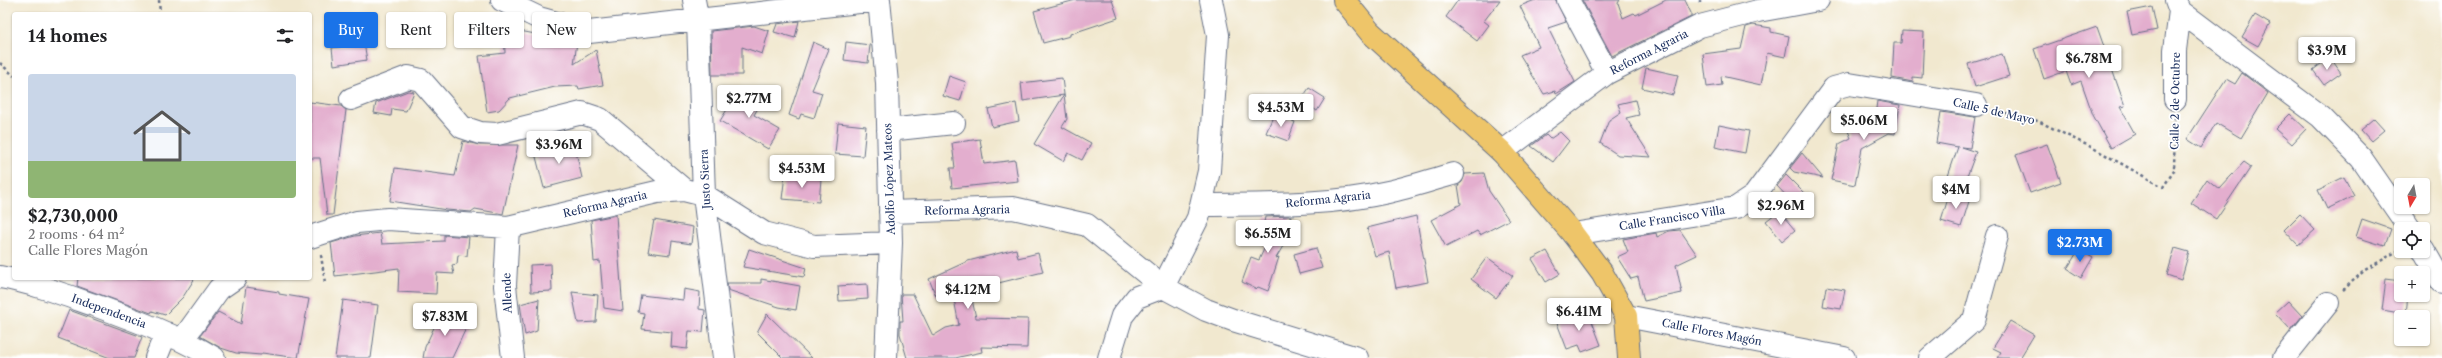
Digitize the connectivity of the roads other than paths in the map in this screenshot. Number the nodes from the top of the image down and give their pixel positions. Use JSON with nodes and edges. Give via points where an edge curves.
{"nodes":[{"id":1,"x":502,"y":0,"type":"edge"},
{"id":2,"x":878,"y":0,"type":"edge"},
{"id":3,"x":1211,"y":0,"type":"edge"},
{"id":4,"x":1344,"y":0,"type":"edge"},
{"id":5,"x":1568,"y":0,"type":"edge"},
{"id":6,"x":1818,"y":0,"type":"edge"},
{"id":7,"x":2178,"y":6,"type":"edge"},
{"id":8,"x":696,"y":10,"type":"edge"},
{"id":9,"x":1606,"y":73,"type":"junction"},
{"id":10,"x":1834,"y":88,"type":"joint"},
{"id":11,"x":2175,"y":99,"type":"road end"},
{"id":12,"x":351,"y":100,"type":"dead end"},
{"id":13,"x":1976,"y":105,"type":"road end"},
{"id":14,"x":954,"y":123,"type":"dead end"},
{"id":15,"x":888,"y":130,"type":"junction"},
{"id":16,"x":1502,"y":152,"type":"junction"},
{"id":17,"x":1453,"y":174,"type":"dead end"},
{"id":18,"x":694,"y":193,"type":"junction"},
{"id":19,"x":1201,"y":205,"type":"junction"},
{"id":20,"x":890,"y":212,"type":"junction"},
{"id":21,"x":2405,"y":222,"type":"edge"},
{"id":22,"x":508,"y":227,"type":"junction"},
{"id":23,"x":1573,"y":234,"type":"junction"},
{"id":24,"x":314,"y":236,"type":"edge"},
{"id":25,"x":1997,"y":236,"type":"dead end"},
{"id":26,"x":891,"y":243,"type":"junction"},
{"id":27,"x":2428,"y":258,"type":"edge"},
{"id":28,"x":0,"y":277,"type":"edge"},
{"id":29,"x":12,"y":279,"type":"edge"},
{"id":30,"x":17,"y":280,"type":"edge"},
{"id":31,"x":224,"y":282,"type":"edge"},
{"id":32,"x":2442,"y":282,"type":"edge"},
{"id":33,"x":1163,"y":287,"type":"junction"},
{"id":34,"x":2328,"y":303,"type":"road end"},
{"id":35,"x":1626,"y":316,"type":"junction"},
{"id":36,"x":175,"y":336,"type":"junction"},
{"id":37,"x":156,"y":358,"type":"edge"},
{"id":38,"x":214,"y":358,"type":"edge"},
{"id":39,"x":513,"y":358,"type":"edge"},
{"id":40,"x":724,"y":358,"type":"edge"},
{"id":41,"x":886,"y":358,"type":"edge"},
{"id":42,"x":1109,"y":358,"type":"edge"},
{"id":43,"x":1357,"y":358,"type":"edge"},
{"id":44,"x":1629,"y":358,"type":"edge"},
{"id":45,"x":1844,"y":358,"type":"edge"},
{"id":46,"x":1930,"y":358,"type":"edge"},
{"id":47,"x":2284,"y":358,"type":"edge"}],
"edges":[{"from":1,"to":8,"type":"street","via":[[540,18],[589,32]]},
{"from":2,"to":8,"type":"street"},
{"from":2,"to":15,"type":"street","name":"Adolfo López Mateos","via":[[887,83]]},
{"from":3,"to":19,"type":"street","via":[[1218,35],[1210,171]]},
{"from":4,"to":16,"type":"highway","via":[[1370,32]]},
{"from":5,"to":9,"type":"street"},
{"from":6,"to":9,"type":"street","name":"Reforma Agraria","via":[[1758,11],[1700,26]]},
{"from":7,"to":11,"type":"street","name":"Calle 2 de Octubre"},
{"from":7,"to":21,"type":"street","via":[[2321,117],[2361,158]]},
{"from":8,"to":18,"type":"street","name":"Justo Sierra"},
{"from":9,"to":16,"type":"street","name":"Reforma Agraria"},
{"from":10,"to":13,"type":"street","name":"Calle 5 de Mayo","via":[[1849,84]]},
{"from":10,"to":23,"type":"street","name":"Calle Francisco Villa","via":[[1754,196],[1736,208]]},
{"from":12,"to":18,"type":"street","via":[[408,77],[422,80],[462,127],[480,133],[497,134],[582,113],[600,119]]},
{"from":14,"to":15,"type":"street"},
{"from":15,"to":20,"type":"street","name":"Adolfo López Mateos"},
{"from":16,"to":23,"type":"highway"},
{"from":17,"to":19,"type":"street","name":"Reforma Agraria","via":[[1354,198],[1290,203]]},
{"from":18,"to":22,"type":"street","name":"Reforma Agraria","via":[[657,192]]},
{"from":18,"to":26,"type":"street","via":[[764,233],[814,246]]},
{"from":18,"to":40,"type":"street","name":"Justo Sierra"},
{"from":19,"to":33,"type":"street","via":[[1198,218]]},
{"from":20,"to":26,"type":"street","name":"Adolfo López Mateos"},
{"from":20,"to":33,"type":"street","name":"Reforma Agraria","via":[[1013,208],[1087,225]]},
{"from":22,"to":24,"type":"street","name":"Reforma Agraria","via":[[388,219],[357,222]]},
{"from":22,"to":39,"type":"street","name":"Allende","via":[[505,286]]},
{"from":23,"to":35,"type":"highway","via":[[1602,273]]},
{"from":25,"to":46,"type":"street","via":[[1974,320]]},
{"from":26,"to":41,"type":"street","name":"Adolfo López Mateos"},
{"from":27,"to":32,"type":"street"},
{"from":28,"to":29,"type":"street","name":"Independencia"},
{"from":30,"to":36,"type":"street","name":"Independencia"},
{"from":31,"to":36,"type":"street"},
{"from":33,"to":42,"type":"street","via":[[1137,297],[1122,316]]},
{"from":33,"to":43,"type":"street","name":"Reforma Agraria","via":[[1206,310],[1233,320]]},
{"from":34,"to":47,"type":"street"},
{"from":35,"to":44,"type":"highway"},
{"from":35,"to":45,"type":"street","name":"Calle Flores Magón"},
{"from":36,"to":37,"type":"street"},
{"from":36,"to":38,"type":"street","name":"Independencia"}]}
